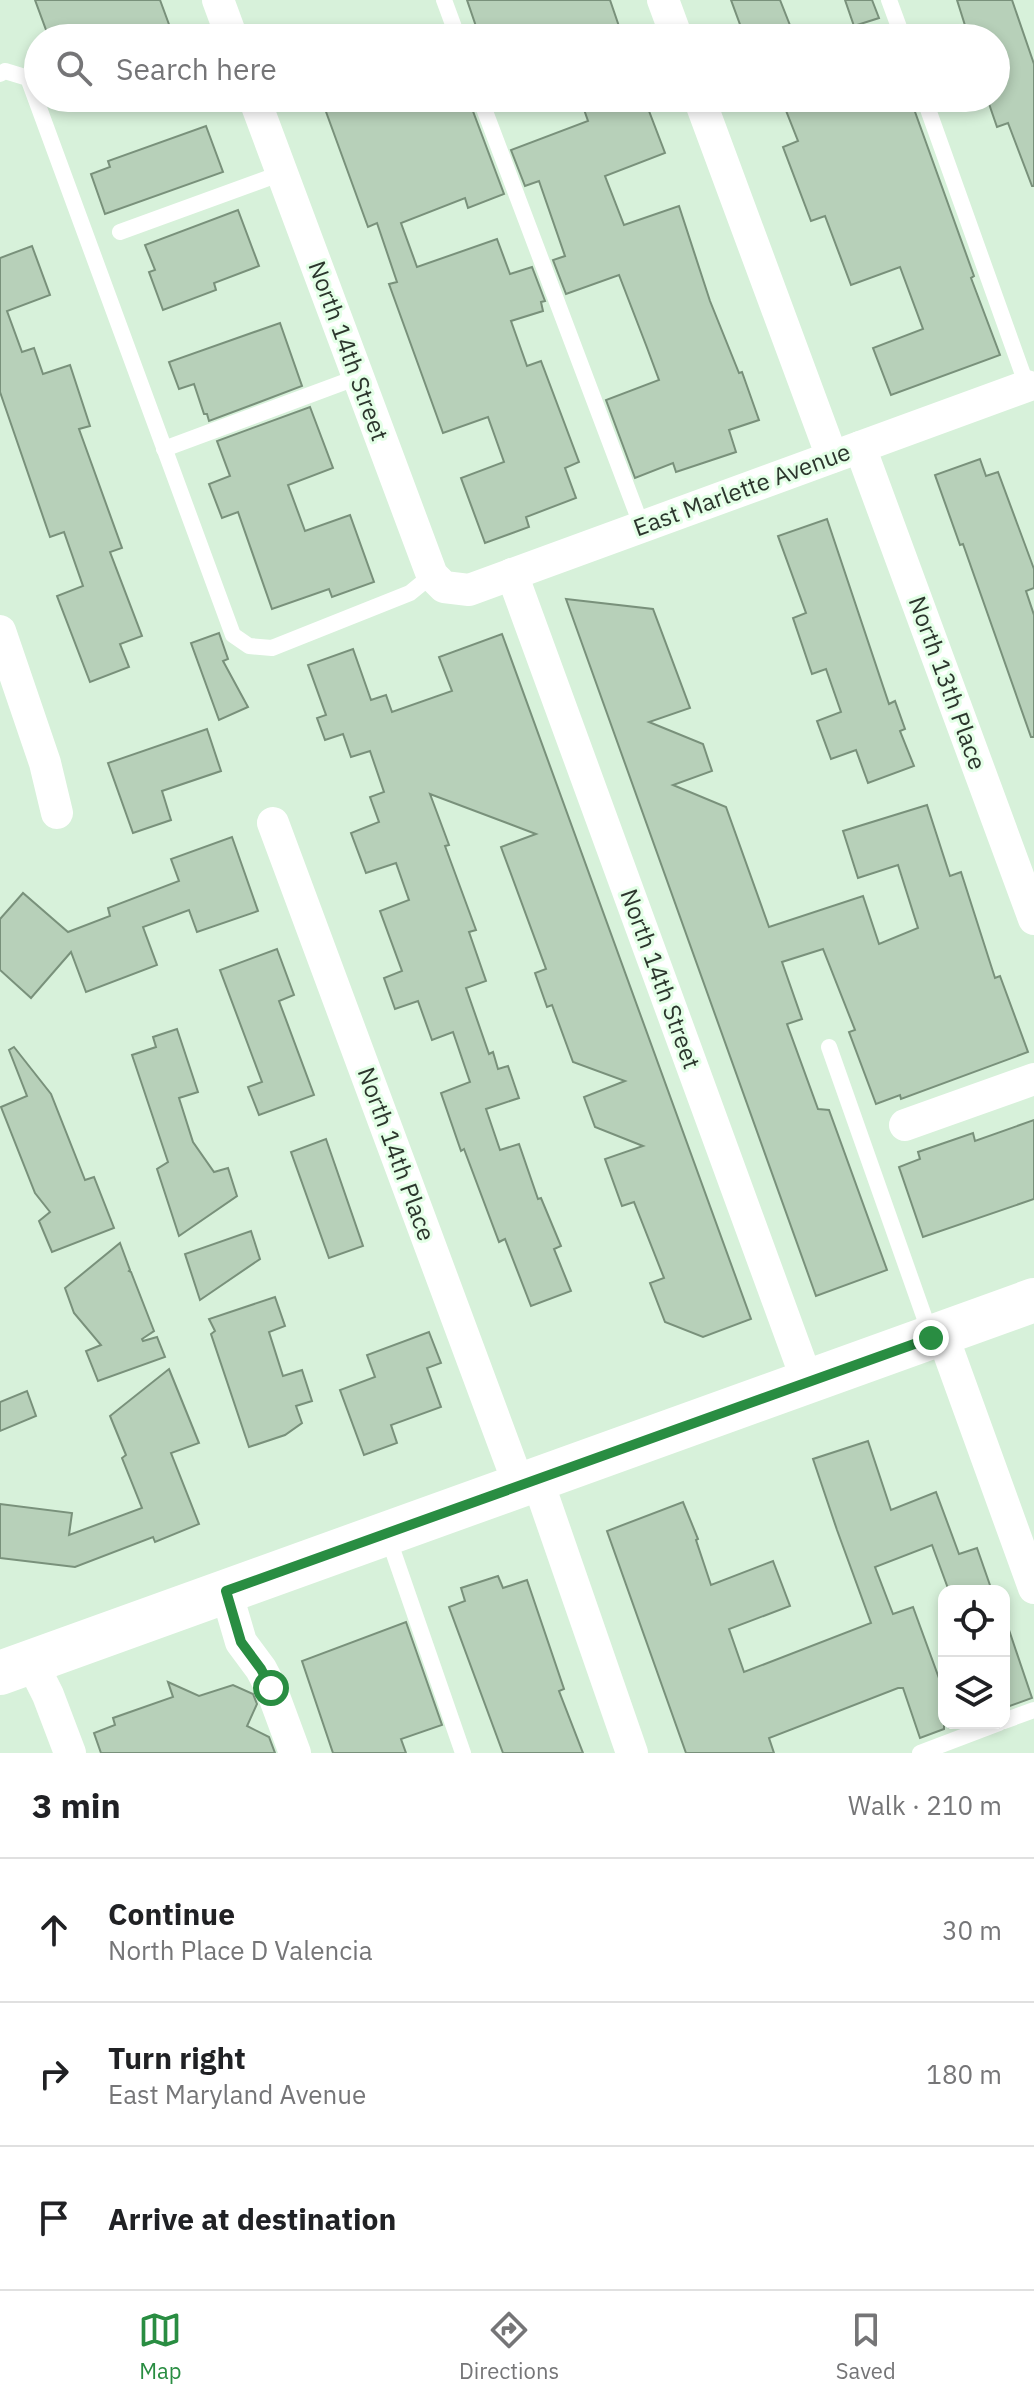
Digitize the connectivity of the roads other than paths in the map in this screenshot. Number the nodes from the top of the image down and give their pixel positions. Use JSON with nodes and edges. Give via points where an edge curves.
{"nodes":[{"id":1,"x":218,"y":0,"type":"edge"},
{"id":2,"x":444,"y":0,"type":"edge"},
{"id":3,"x":663,"y":0,"type":"edge"},
{"id":4,"x":889,"y":0,"type":"edge"},
{"id":5,"x":227,"y":24,"type":"edge"},
{"id":6,"x":453,"y":24,"type":"edge"},
{"id":7,"x":672,"y":24,"type":"edge"},
{"id":8,"x":898,"y":24,"type":"edge"},
{"id":9,"x":0,"y":74,"type":"edge"},
{"id":10,"x":24,"y":77,"type":"edge"},
{"id":11,"x":40,"y":112,"type":"edge"},
{"id":12,"x":259,"y":112,"type":"edge"},
{"id":13,"x":485,"y":112,"type":"edge"},
{"id":14,"x":705,"y":112,"type":"edge"},
{"id":15,"x":929,"y":112,"type":"edge"},
{"id":16,"x":282,"y":173,"type":"junction"},
{"id":17,"x":120,"y":232,"type":"dead end"},
{"id":18,"x":358,"y":377,"type":"junction"},
{"id":19,"x":1027,"y":386,"type":"joint"},
{"id":20,"x":164,"y":449,"type":"junction"},
{"id":21,"x":846,"y":452,"type":"junction"},
{"id":22,"x":642,"y":527,"type":"junction"},
{"id":23,"x":512,"y":574,"type":"junction"},
{"id":24,"x":444,"y":582,"type":"junction"},
{"id":25,"x":0,"y":631,"type":"edge"},
{"id":26,"x":57,"y":813,"type":"dead end"},
{"id":27,"x":273,"y":823,"type":"dead end"},
{"id":28,"x":1034,"y":919,"type":"edge"},
{"id":29,"x":829,"y":1047,"type":"dead end"},
{"id":30,"x":1034,"y":1079,"type":"edge"},
{"id":31,"x":905,"y":1125,"type":"dead end"},
{"id":32,"x":1034,"y":1300,"type":"edge"},
{"id":33,"x":937,"y":1336,"type":"junction"},
{"id":34,"x":808,"y":1383,"type":"junction"},
{"id":35,"x":528,"y":1482,"type":"junction"},
{"id":36,"x":387,"y":1533,"type":"junction"},
{"id":37,"x":1034,"y":1588,"type":"edge"},
{"id":38,"x":226,"y":1591,"type":"junction"},
{"id":39,"x":16,"y":1667,"type":"edge"},
{"id":40,"x":1034,"y":1710,"type":"edge"},
{"id":41,"x":1010,"y":1719,"type":"edge"},
{"id":42,"x":983,"y":1729,"type":"edge"},
{"id":43,"x":70,"y":1753,"type":"edge"},
{"id":44,"x":295,"y":1753,"type":"edge"},
{"id":45,"x":463,"y":1753,"type":"edge"},
{"id":46,"x":632,"y":1753,"type":"edge"},
{"id":47,"x":920,"y":1753,"type":"edge"}],
"edges":[{"from":1,"to":5,"type":"street"},
{"from":2,"to":6,"type":"lane"},
{"from":3,"to":7,"type":"street"},
{"from":4,"to":8,"type":"lane"},
{"from":9,"to":10,"type":"lane"},
{"from":11,"to":20,"type":"lane"},
{"from":12,"to":16,"type":"street","name":"North 14th Street"},
{"from":13,"to":22,"type":"lane"},
{"from":14,"to":21,"type":"street","name":"North 13th Place"},
{"from":15,"to":19,"type":"lane"},
{"from":16,"to":17,"type":"lane"},
{"from":16,"to":18,"type":"street","name":"North 14th Street"},
{"from":18,"to":20,"type":"lane"},
{"from":18,"to":24,"type":"street","name":"North 14th Street"},
{"from":19,"to":21,"type":"street","name":"East Marlette Avenue"},
{"from":20,"to":24,"type":"lane","via":[[233,635],[249,646],[272,648]]},
{"from":21,"to":22,"type":"street","name":"East Marlette Avenue"},
{"from":21,"to":28,"type":"street","name":"North 13th Place"},
{"from":22,"to":23,"type":"street","name":"East Marlette Avenue"},
{"from":23,"to":24,"type":"street","name":"East Marlette Avenue","via":[[469,590]]},
{"from":23,"to":34,"type":"street","name":"North 14th Street"},
{"from":25,"to":26,"type":"street"},
{"from":27,"to":35,"type":"street","name":"North 14th Place"},
{"from":29,"to":33,"type":"lane"},
{"from":30,"to":31,"type":"street"},
{"from":32,"to":33,"type":"street"},
{"from":33,"to":34,"type":"street"},
{"from":33,"to":37,"type":"street"},
{"from":34,"to":35,"type":"street"},
{"from":35,"to":36,"type":"street"},
{"from":35,"to":46,"type":"street","name":"North 14th Place"},
{"from":36,"to":38,"type":"street"},
{"from":36,"to":45,"type":"lane"},
{"from":38,"to":39,"type":"street"},
{"from":38,"to":44,"type":"street","via":[[241,1642],[271,1688]]},
{"from":39,"to":43,"type":"street","via":[[48,1695]]},
{"from":40,"to":41,"type":"lane"},
{"from":42,"to":47,"type":"lane"}]}
